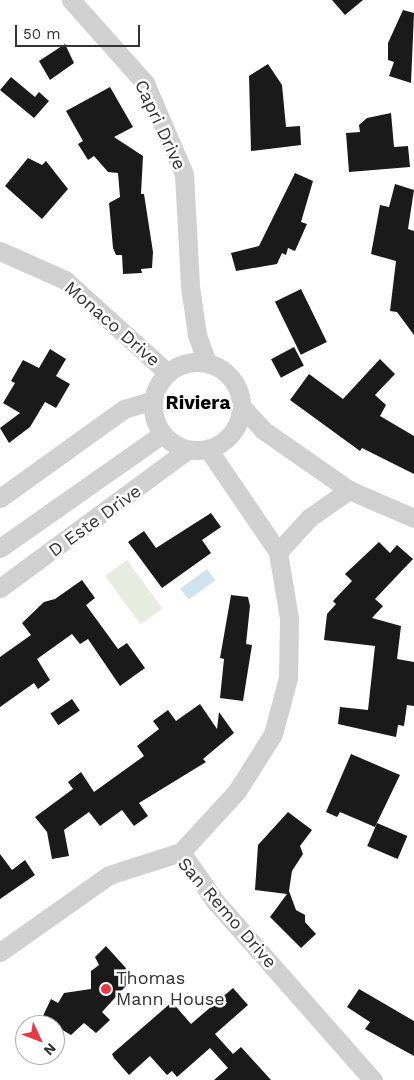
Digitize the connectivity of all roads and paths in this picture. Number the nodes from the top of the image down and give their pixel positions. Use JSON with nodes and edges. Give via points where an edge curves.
{"nodes":[{"id":1,"x":70,"y":0,"type":"edge"},
{"id":2,"x":0,"y":251,"type":"edge"},
{"id":3,"x":207,"y":363,"type":"junction"},
{"id":4,"x":168,"y":373,"type":"junction"},
{"id":5,"x":153,"y":400,"type":"junction"},
{"id":6,"x":241,"y":406,"type":"junction"},
{"id":7,"x":162,"y":434,"type":"junction"},
{"id":8,"x":208,"y":449,"type":"junction"},
{"id":9,"x":187,"y":450,"type":"junction"},
{"id":10,"x":349,"y":490,"type":"junction"},
{"id":11,"x":0,"y":498,"type":"edge"},
{"id":12,"x":414,"y":518,"type":"edge"},
{"id":13,"x":0,"y":548,"type":"edge"},
{"id":14,"x":278,"y":552,"type":"junction"},
{"id":15,"x":0,"y":588,"type":"edge"},
{"id":16,"x":181,"y":852,"type":"junction"},
{"id":17,"x":0,"y":952,"type":"edge"},
{"id":18,"x":373,"y":1080,"type":"edge"}],
"edges":[{"from":1,"to":3,"type":"street","name":"Capri Drive","via":[[145,83],[184,174],[190,286]]},
{"from":2,"to":4,"type":"street","name":"Monaco Drive","via":[[65,280]]},
{"from":3,"to":4,"type":"street","via":[[193,362]]},
{"from":3,"to":6,"type":"street","via":[[232,379]]},
{"from":4,"to":5,"type":"street"},
{"from":5,"to":7,"type":"street"},
{"from":5,"to":11,"type":"street","via":[[124,409]]},
{"from":6,"to":8,"type":"street","via":[[232,434]]},
{"from":6,"to":10,"type":"street","via":[[263,430]]},
{"from":7,"to":9,"type":"street"},
{"from":7,"to":13,"type":"street","name":"D Este Drive"},
{"from":8,"to":9,"type":"street"},
{"from":8,"to":14,"type":"street"},
{"from":9,"to":15,"type":"street","name":"D Este Drive","via":[[165,471]]},
{"from":10,"to":12,"type":"street"},
{"from":10,"to":14,"type":"street","via":[[309,518]]},
{"from":14,"to":16,"type":"street","via":[[289,618],[288,678],[273,734],[238,791]]},
{"from":16,"to":17,"type":"street","name":"San Remo Drive","via":[[109,875]]},
{"from":16,"to":18,"type":"street","name":"San Remo Drive","via":[[215,900]]}]}
